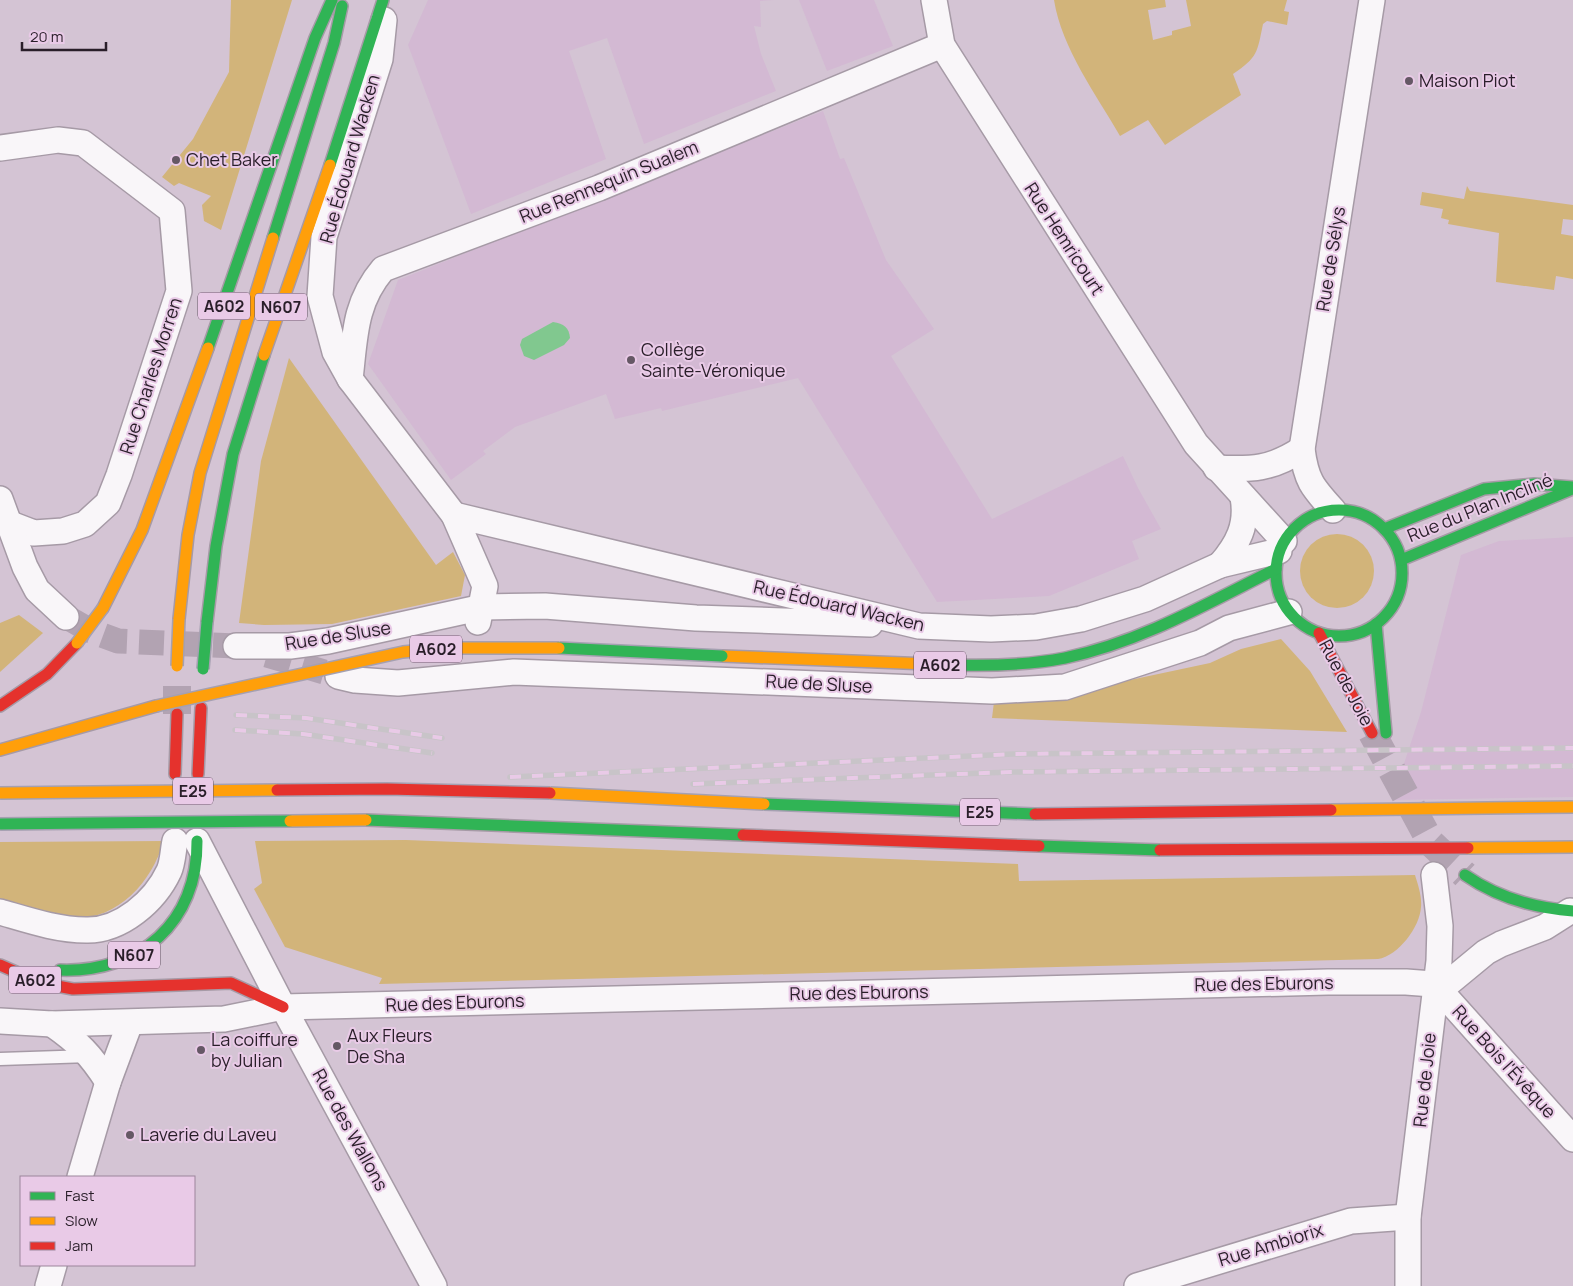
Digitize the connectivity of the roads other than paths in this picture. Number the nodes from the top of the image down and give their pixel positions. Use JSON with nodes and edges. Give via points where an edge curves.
{"nodes":[{"id":1,"x":332,"y":0,"type":"edge"},
{"id":2,"x":344,"y":0,"type":"edge"},
{"id":3,"x":934,"y":0,"type":"edge"},
{"id":4,"x":1372,"y":0,"type":"edge"},
{"id":5,"x":382,"y":1,"type":"edge"},
{"id":6,"x":942,"y":45,"type":"junction"},
{"id":7,"x":0,"y":148,"type":"edge"},
{"id":8,"x":350,"y":379,"type":"junction"},
{"id":9,"x":1302,"y":449,"type":"junction"},
{"id":10,"x":1216,"y":468,"type":"junction"},
{"id":11,"x":1573,"y":488,"type":"edge"},
{"id":12,"x":1243,"y":497,"type":"junction"},
{"id":13,"x":0,"y":499,"type":"edge"},
{"id":14,"x":1333,"y":510,"type":"junction"},
{"id":15,"x":454,"y":515,"type":"junction"},
{"id":16,"x":8,"y":523,"type":"junction"},
{"id":17,"x":1384,"y":529,"type":"junction"},
{"id":18,"x":1280,"y":554,"type":"junction"},
{"id":19,"x":1401,"y":560,"type":"junction"},
{"id":20,"x":1220,"y":565,"type":"junction"},
{"id":21,"x":1289,"y":612,"type":"junction"},
{"id":22,"x":480,"y":616,"type":"junction"},
{"id":23,"x":66,"y":617,"type":"tunnel mouth"},
{"id":24,"x":1376,"y":624,"type":"junction"},
{"id":25,"x":920,"y":626,"type":"junction"},
{"id":26,"x":1320,"y":633,"type":"junction"},
{"id":27,"x":267,"y":655,"type":"tunnel mouth"},
{"id":28,"x":436,"y":663,"type":"dead end"},
{"id":29,"x":177,"y":670,"type":"tunnel mouth"},
{"id":30,"x":203,"y":674,"type":"dead end"},
{"id":31,"x":338,"y":676,"type":"tunnel mouth"},
{"id":32,"x":398,"y":683,"type":"junction"},
{"id":33,"x":0,"y":706,"type":"edge"},
{"id":34,"x":201,"y":708,"type":"dead end"},
{"id":35,"x":177,"y":714,"type":"tunnel mouth"},
{"id":36,"x":1372,"y":733,"type":"tunnel mouth"},
{"id":37,"x":1386,"y":733,"type":"tunnel mouth"},
{"id":38,"x":0,"y":750,"type":"edge"},
{"id":39,"x":175,"y":774,"type":"dead end"},
{"id":40,"x":198,"y":774,"type":"dead end"},
{"id":41,"x":0,"y":793,"type":"edge"},
{"id":42,"x":1573,"y":807,"type":"edge"},
{"id":43,"x":0,"y":824,"type":"edge"},
{"id":44,"x":186,"y":841,"type":"junction"},
{"id":45,"x":1573,"y":847,"type":"edge"},
{"id":46,"x":1465,"y":874,"type":"tunnel mouth"},
{"id":47,"x":1434,"y":875,"type":"dead end"},
{"id":48,"x":1572,"y":911,"type":"edge"},
{"id":49,"x":0,"y":912,"type":"edge"},
{"id":50,"x":0,"y":955,"type":"edge"},
{"id":51,"x":17,"y":960,"type":"dead end"},
{"id":52,"x":0,"y":965,"type":"edge"},
{"id":53,"x":52,"y":969,"type":"dead end"},
{"id":54,"x":1436,"y":986,"type":"junction"},
{"id":55,"x":283,"y":1007,"type":"junction"},
{"id":56,"x":0,"y":1021,"type":"edge"},
{"id":57,"x":130,"y":1023,"type":"junction"},
{"id":58,"x":52,"y":1024,"type":"junction"},
{"id":59,"x":91,"y":1056,"type":"junction"},
{"id":60,"x":0,"y":1059,"type":"edge"},
{"id":61,"x":108,"y":1082,"type":"junction"},
{"id":62,"x":1573,"y":1139,"type":"edge"},
{"id":63,"x":80,"y":1176,"type":"edge"},
{"id":64,"x":1408,"y":1217,"type":"junction"},
{"id":65,"x":54,"y":1266,"type":"edge"},
{"id":66,"x":48,"y":1286,"type":"edge"},
{"id":67,"x":434,"y":1286,"type":"edge"},
{"id":68,"x":1137,"y":1286,"type":"edge"},
{"id":69,"x":1408,"y":1286,"type":"edge"}],
"edges":[{"from":1,"to":33,"type":"main road","number":"A602","bridge":true,"via":[[142,530],[103,608],[78,643],[48,674]]},
{"from":2,"to":29,"type":"main road","number":"N607","bridge":true,"via":[[334,43],[200,473],[188,535]]},
{"from":3,"to":6,"type":"street","name":"Rue Hemricourt"},
{"from":4,"to":9,"type":"street","name":"Rue de Sélys"},
{"from":5,"to":8,"type":"street","name":"Rue Édouard Wacken","via":[[385,24],[380,58],[324,237],[320,296],[335,352]]},
{"from":5,"to":30,"type":"main road","number":"N607","bridge":true,"via":[[323,186],[259,369],[234,454],[216,546]]},
{"from":6,"to":8,"type":"street","name":"Rue Rennequin Sualem","via":[[599,188],[383,269],[357,316]]},
{"from":6,"to":10,"type":"street","name":"Rue Hemricourt","via":[[1190,436]]},
{"from":7,"to":16,"type":"street","name":"Rue Charles Morren","via":[[58,140],[83,143],[172,211],[179,291],[108,503],[85,524],[63,531],[34,533]]},
{"from":8,"to":15,"type":"street","name":"Rue Édouard Wacken"},
{"from":9,"to":10,"type":"street","via":[[1271,466]]},
{"from":9,"to":14,"type":"street","name":"Rue de Sélys","via":[[1306,474],[1316,492]]},
{"from":10,"to":12,"type":"street","name":"Rue Hemricourt"},
{"from":11,"to":17,"type":"main road","name":"Rue du Plan Incliné","via":[[1534,484],[1484,489]]},
{"from":11,"to":19,"type":"main road","name":"Rue du Plan Incliné"},
{"from":12,"to":18,"type":"street","name":"Rue Hemricourt"},
{"from":12,"to":20,"type":"street","via":[[1245,510],[1241,536]]},
{"from":13,"to":16,"type":"street"},
{"from":14,"to":17,"type":"main road","name":"Rue du Plan Incliné","via":[[1350,510],[1367,516]]},
{"from":14,"to":18,"type":"main road","name":"Rue du Plan Incliné","via":[[1310,516],[1296,527]]},
{"from":15,"to":22,"type":"street","name":"Rue Édouard Wacken","via":[[485,586]]},
{"from":15,"to":25,"type":"street","name":"Rue Édouard Wacken"},
{"from":16,"to":23,"type":"street","via":[[37,590]]},
{"from":17,"to":19,"type":"main road","name":"Rue du Plan Incliné","via":[[1394,542]]},
{"from":18,"to":20,"type":"street","name":"Rue Édouard Wacken"},
{"from":18,"to":21,"type":"main road","name":"Rue du Plan Incliné","via":[[1279,592]]},
{"from":18,"to":38,"type":"main road","number":"A602","bridge":true,"via":[[1154,630],[1087,653],[1047,661],[933,665],[527,647],[446,648],[371,658],[156,706]]},
{"from":19,"to":24,"type":"main road","name":"Rue du Plan Incliné","via":[[1398,595]]},
{"from":20,"to":25,"type":"street","name":"Rue Édouard Wacken","via":[[1146,599],[1081,619],[1036,627],[991,629]]},
{"from":21,"to":26,"type":"main road","name":"Rue du Plan Incliné","via":[[1302,624]]},
{"from":21,"to":32,"type":"street","name":"Rue de Sluse","via":[[1229,628],[1200,643],[1065,687],[982,691],[514,672]]},
{"from":22,"to":25,"type":"street","name":"Rue de Sluse","via":[[579,608],[696,618]]},
{"from":22,"to":27,"type":"street","name":"Rue de Sluse","via":[[290,646],[236,646]]},
{"from":24,"to":26,"type":"main road","name":"Rue du Plan Incliné","via":[[1358,633],[1341,636]]},
{"from":24,"to":37,"type":"main road","name":"Rue de Joie"},
{"from":26,"to":36,"type":"main road","name":"Rue de Joie"},
{"from":28,"to":32,"type":"street"},
{"from":31,"to":32,"type":"street","name":"Rue de Sluse"},
{"from":34,"to":40,"type":"main road"},
{"from":35,"to":39,"type":"main road"},
{"from":41,"to":42,"type":"main road","number":"E25","bridge":true,"via":[[387,789],[1039,814]]},
{"from":43,"to":45,"type":"main road","number":"E25","bridge":true,"via":[[366,820],[1160,850]]},
{"from":44,"to":49,"type":"street","via":[[151,898],[126,918],[111,924],[88,930],[65,929]]},
{"from":44,"to":53,"type":"main road","number":"N607","via":[[196,874],[188,898],[167,930],[152,944],[128,958],[84,971]]},
{"from":44,"to":55,"type":"street","name":"Rue des Wallons"},
{"from":46,"to":48,"type":"main road","via":[[1481,887],[1522,904]]},
{"from":47,"to":54,"type":"street","name":"Rue de Joie","via":[[1440,926]]},
{"from":48,"to":54,"type":"street","via":[[1486,952],[1446,985]]},
{"from":50,"to":51,"type":"main road"},
{"from":52,"to":55,"type":"main road","number":"A602","via":[[41,983],[73,988],[231,983]]},
{"from":54,"to":55,"type":"street","name":"Rue des Eburons","via":[[1406,982],[1328,982]]},
{"from":54,"to":62,"type":"street","name":"Rue Bois l'Évêque"},
{"from":54,"to":64,"type":"street","name":"Rue de Joie"},
{"from":55,"to":57,"type":"street","name":"Rue des Eburons","via":[[224,1019]]},
{"from":55,"to":67,"type":"street","name":"Rue des Wallons"},
{"from":56,"to":58,"type":"street","name":"Rue des Eburons"},
{"from":57,"to":58,"type":"street","name":"Rue des Eburons"},
{"from":57,"to":61,"type":"street"},
{"from":58,"to":59,"type":"street"},
{"from":59,"to":60,"type":"lane"},
{"from":59,"to":61,"type":"street"},
{"from":61,"to":63,"type":"street"},
{"from":64,"to":68,"type":"street","name":"Rue Ambiorix","via":[[1351,1221]]},
{"from":64,"to":69,"type":"street","name":"Rue de Joie"},
{"from":65,"to":66,"type":"street"}]}
